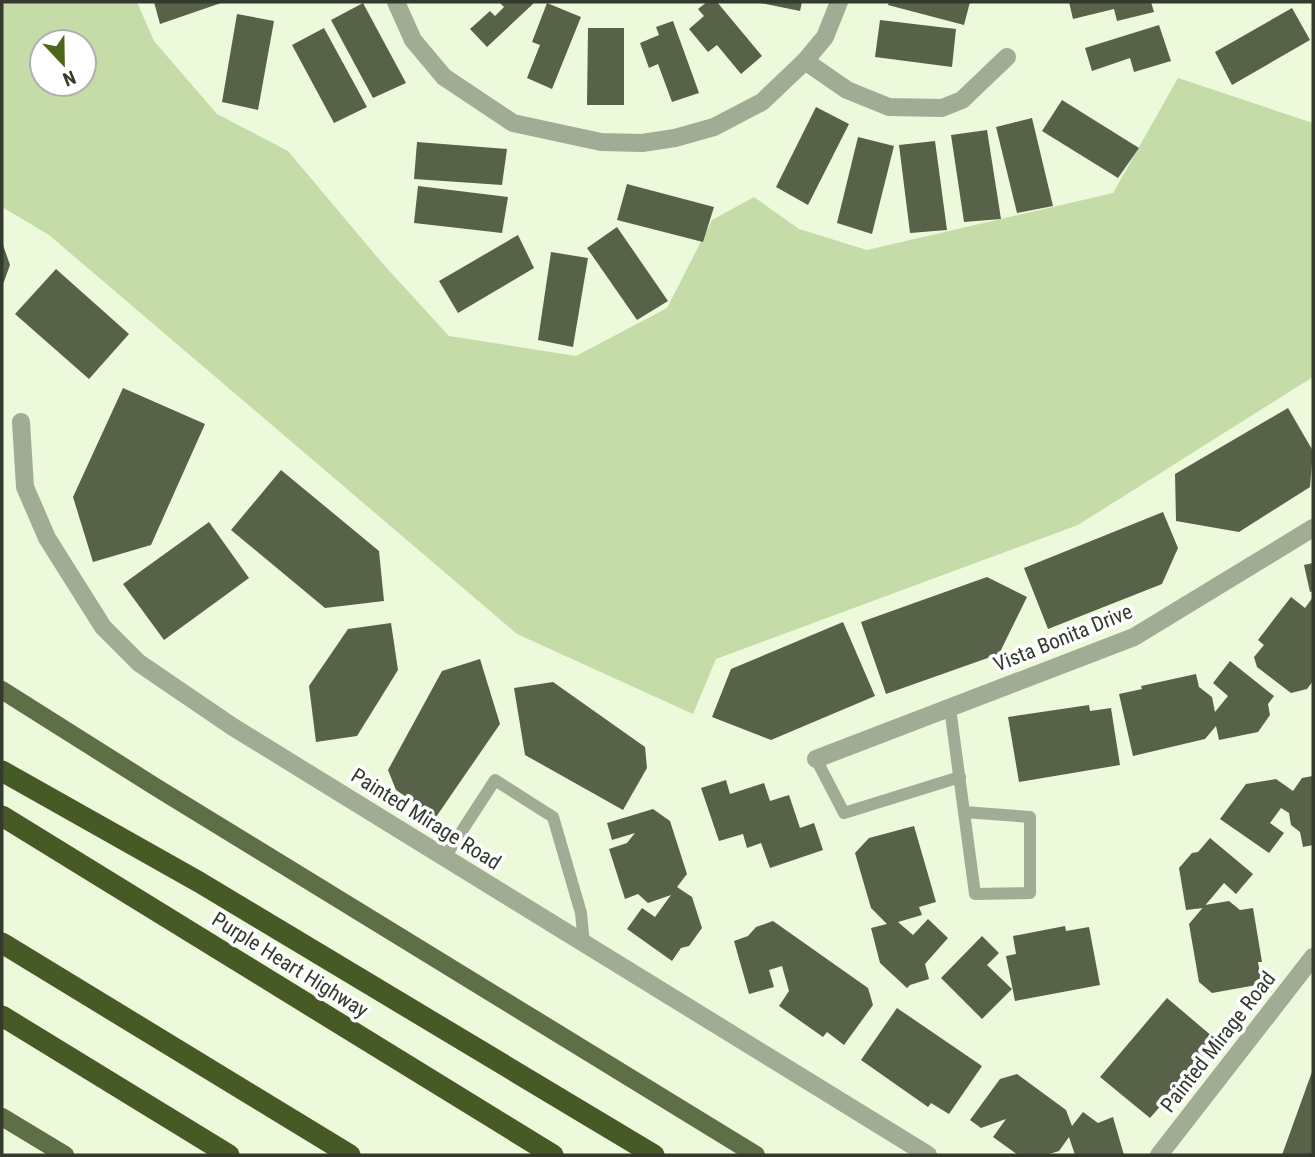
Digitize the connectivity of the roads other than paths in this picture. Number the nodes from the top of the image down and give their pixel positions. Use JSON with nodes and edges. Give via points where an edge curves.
{"nodes":[{"id":1,"x":396,"y":2,"type":"edge"},
{"id":2,"x":839,"y":2,"type":"edge"},
{"id":3,"x":1007,"y":57,"type":"dead end"},
{"id":4,"x":806,"y":61,"type":"junction"},
{"id":5,"x":21,"y":422,"type":"dead end"},
{"id":6,"x":1313,"y":528,"type":"edge"},
{"id":7,"x":2,"y":690,"type":"edge"},
{"id":8,"x":950,"y":708,"type":"junction"},
{"id":9,"x":816,"y":759,"type":"joint"},
{"id":10,"x":2,"y":771,"type":"edge"},
{"id":11,"x":960,"y":777,"type":"junction"},
{"id":12,"x":964,"y":812,"type":"junction"},
{"id":13,"x":2,"y":816,"type":"edge"},
{"id":14,"x":445,"y":857,"type":"junction"},
{"id":15,"x":2,"y":943,"type":"edge"},
{"id":16,"x":584,"y":944,"type":"junction"},
{"id":17,"x":1313,"y":957,"type":"edge"},
{"id":18,"x":2,"y":1016,"type":"edge"},
{"id":19,"x":2,"y":1116,"type":"edge"},
{"id":20,"x":65,"y":1155,"type":"edge"},
{"id":21,"x":229,"y":1155,"type":"edge"},
{"id":22,"x":350,"y":1155,"type":"edge"},
{"id":23,"x":553,"y":1155,"type":"edge"},
{"id":24,"x":654,"y":1155,"type":"edge"},
{"id":25,"x":756,"y":1155,"type":"edge"},
{"id":26,"x":928,"y":1155,"type":"edge"},
{"id":27,"x":1159,"y":1155,"type":"edge"}],
"edges":[{"from":1,"to":4,"type":"street","via":[[413,40],[444,76],[513,123],[601,142],[642,143],[715,127],[762,102]]},
{"from":2,"to":4,"type":"street","via":[[825,37]]},
{"from":3,"to":4,"type":"street","via":[[962,100],[942,108],[889,107],[847,90]]},
{"from":5,"to":14,"type":"street","name":"Painted Mirage Road","via":[[25,486],[47,538],[103,627],[139,663],[233,727]]},
{"from":6,"to":8,"type":"street","name":"Vista Bonita Drive","via":[[1133,637]]},
{"from":7,"to":25,"type":"main road"},
{"from":8,"to":9,"type":"street","name":"Vista Bonita Drive"},
{"from":8,"to":11,"type":"lane"},
{"from":9,"to":11,"type":"lane","via":[[844,813]]},
{"from":10,"to":24,"type":"highway","via":[[199,882]]},
{"from":11,"to":12,"type":"lane"},
{"from":12,"to":12,"type":"lane","via":[[975,894],[1030,893],[1030,817]]},
{"from":13,"to":23,"type":"highway","name":"Purple Heart Highway"},
{"from":14,"to":16,"type":"street","name":"Painted Mirage Road"},
{"from":14,"to":16,"type":"lane","via":[[495,780],[554,817]]},
{"from":15,"to":22,"type":"highway"},
{"from":16,"to":26,"type":"street","name":"Painted Mirage Road"},
{"from":17,"to":27,"type":"street","name":"Painted Mirage Road"},
{"from":18,"to":21,"type":"highway"},
{"from":19,"to":20,"type":"main road"}]}
